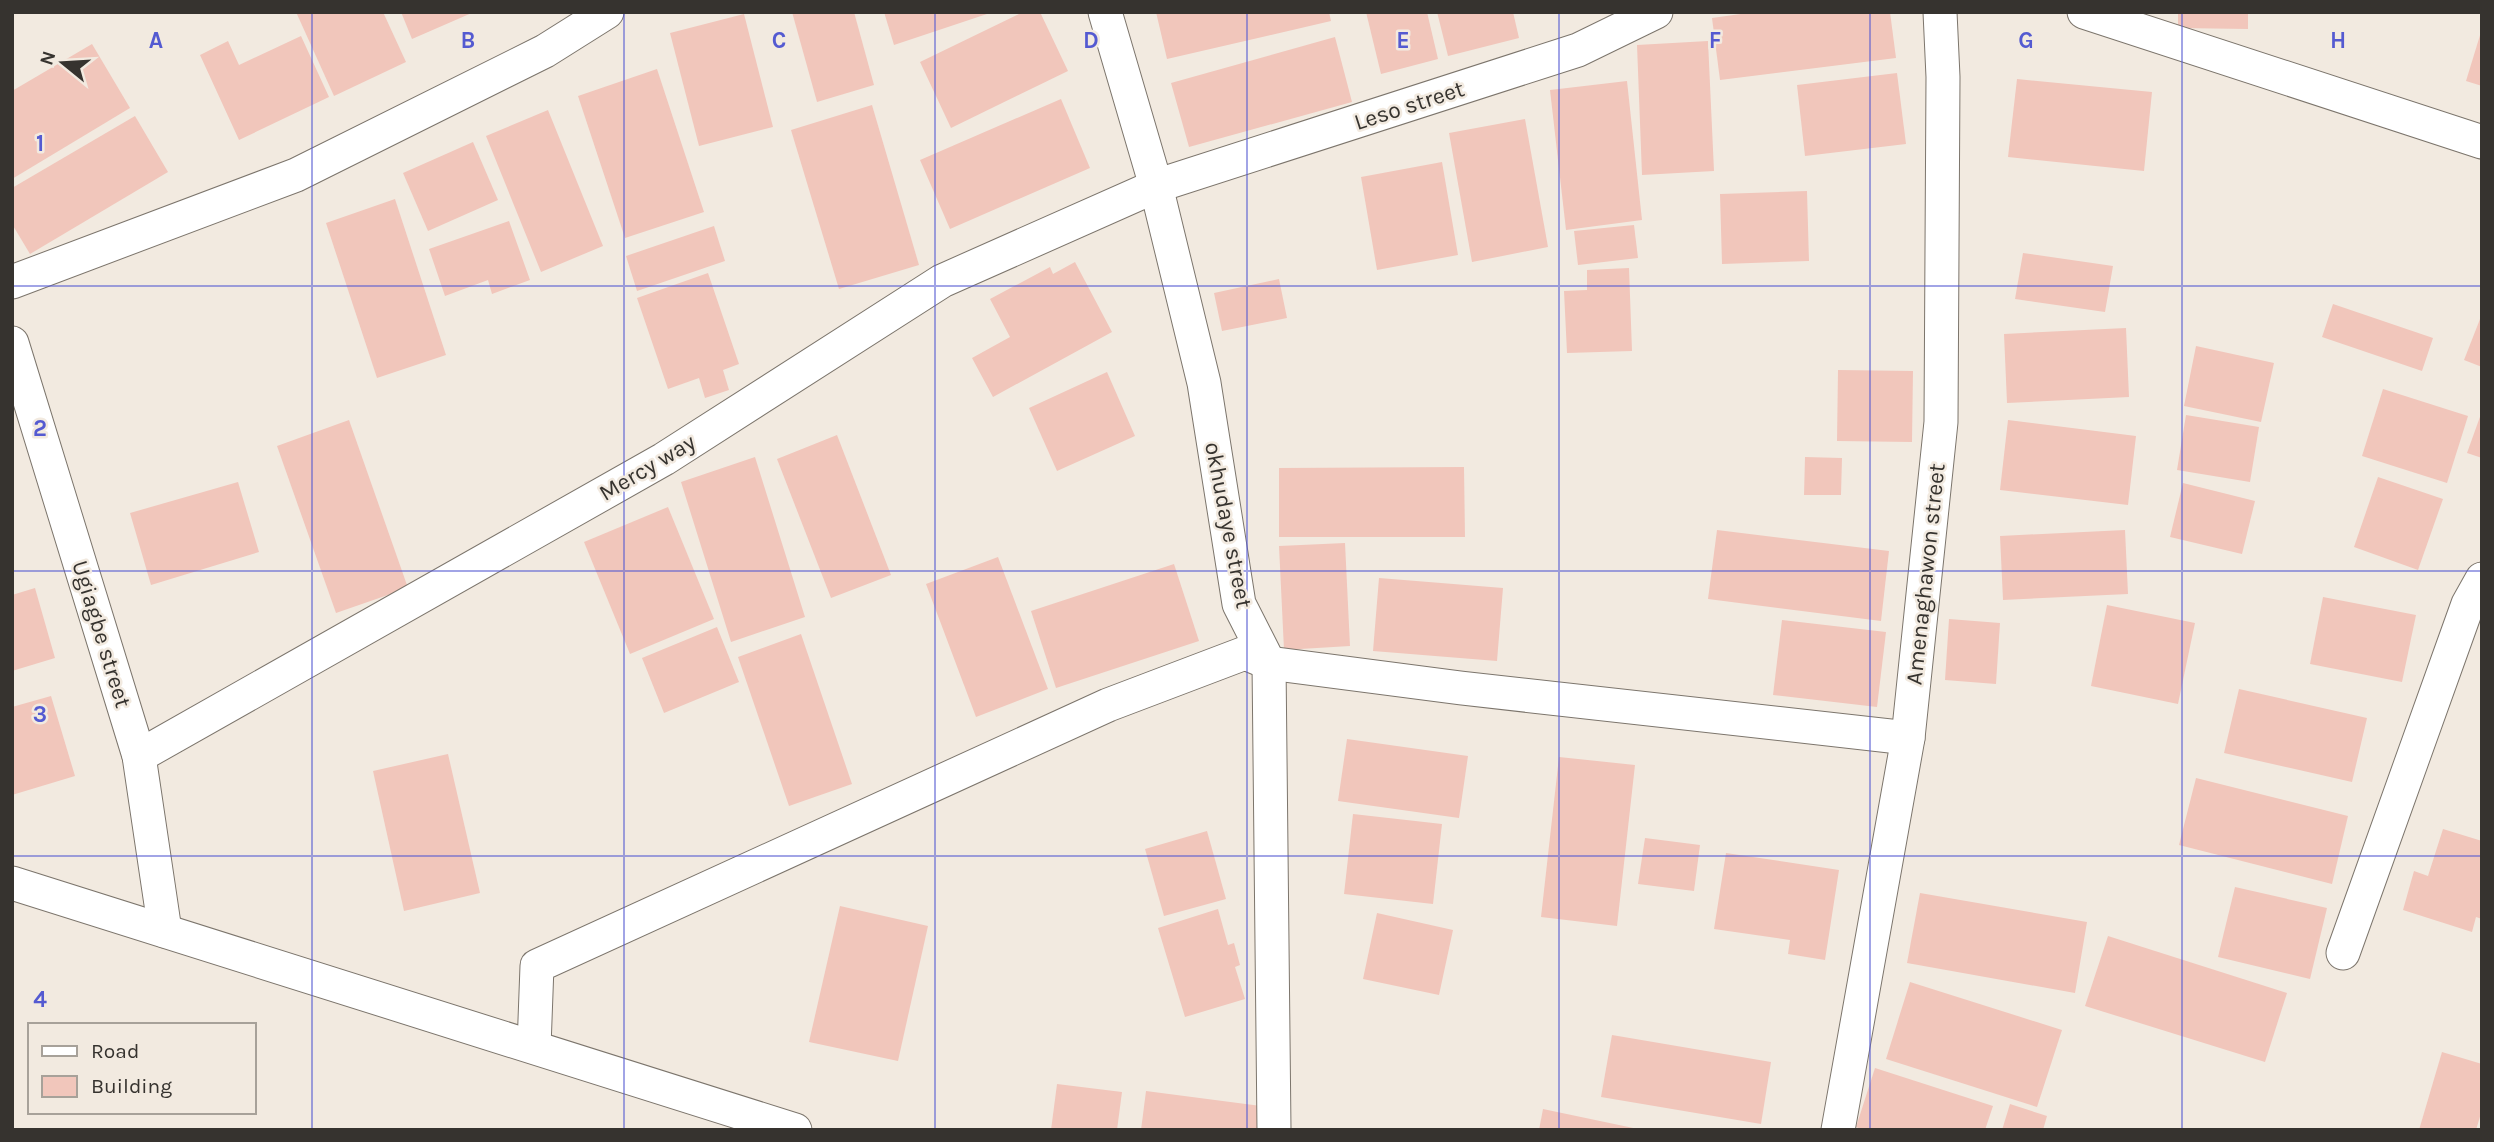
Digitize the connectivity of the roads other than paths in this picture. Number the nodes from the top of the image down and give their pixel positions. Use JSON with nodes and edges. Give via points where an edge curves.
{"nodes":[{"id":1,"x":607,"y":12,"type":"edge"},
{"id":2,"x":1105,"y":12,"type":"edge"},
{"id":3,"x":1656,"y":12,"type":"edge"},
{"id":4,"x":1940,"y":12,"type":"edge"},
{"id":5,"x":2084,"y":12,"type":"edge"},
{"id":6,"x":2482,"y":142,"type":"edge"},
{"id":7,"x":1156,"y":186,"type":"junction"},
{"id":8,"x":12,"y":282,"type":"edge"},
{"id":9,"x":12,"y":343,"type":"edge"},
{"id":10,"x":2482,"y":579,"type":"edge"},
{"id":11,"x":1269,"y":663,"type":"junction"},
{"id":12,"x":1908,"y":738,"type":"junction"},
{"id":13,"x":139,"y":756,"type":"junction"},
{"id":14,"x":12,"y":883,"type":"edge"},
{"id":15,"x":165,"y":931,"type":"junction"},
{"id":16,"x":2343,"y":953,"type":"dead end"},
{"id":17,"x":534,"y":1047,"type":"junction"},
{"id":18,"x":795,"y":1130,"type":"edge"},
{"id":19,"x":1274,"y":1130,"type":"edge"},
{"id":20,"x":1838,"y":1130,"type":"edge"}],
"edges":[{"from":1,"to":8,"type":"street","via":[[545,51],[296,175]]},
{"from":2,"to":7,"type":"street","name":"okhudaye street"},
{"from":3,"to":7,"type":"street","name":"Leso street","via":[[1578,50]]},
{"from":4,"to":12,"type":"street","name":"Amenaghawon street","via":[[1941,422]]},
{"from":5,"to":6,"type":"street"},
{"from":7,"to":11,"type":"street","name":"okhudaye street","via":[[1204,383],[1239,604]]},
{"from":7,"to":13,"type":"street","name":"Mercy way","via":[[942,281],[664,459]]},
{"from":9,"to":13,"type":"street","name":"Ugiagbe street"},
{"from":10,"to":16,"type":"street","via":[[2468,604]]},
{"from":11,"to":12,"type":"street"},
{"from":11,"to":17,"type":"street","via":[[1245,653],[1108,705],[537,966]]},
{"from":11,"to":19,"type":"street","name":"okhudaye street"},
{"from":12,"to":20,"type":"street","name":"Amenaghawon street"},
{"from":13,"to":15,"type":"street","name":"Ugiagbe street"},
{"from":14,"to":15,"type":"street"},
{"from":15,"to":17,"type":"street"},
{"from":17,"to":18,"type":"street"}]}
